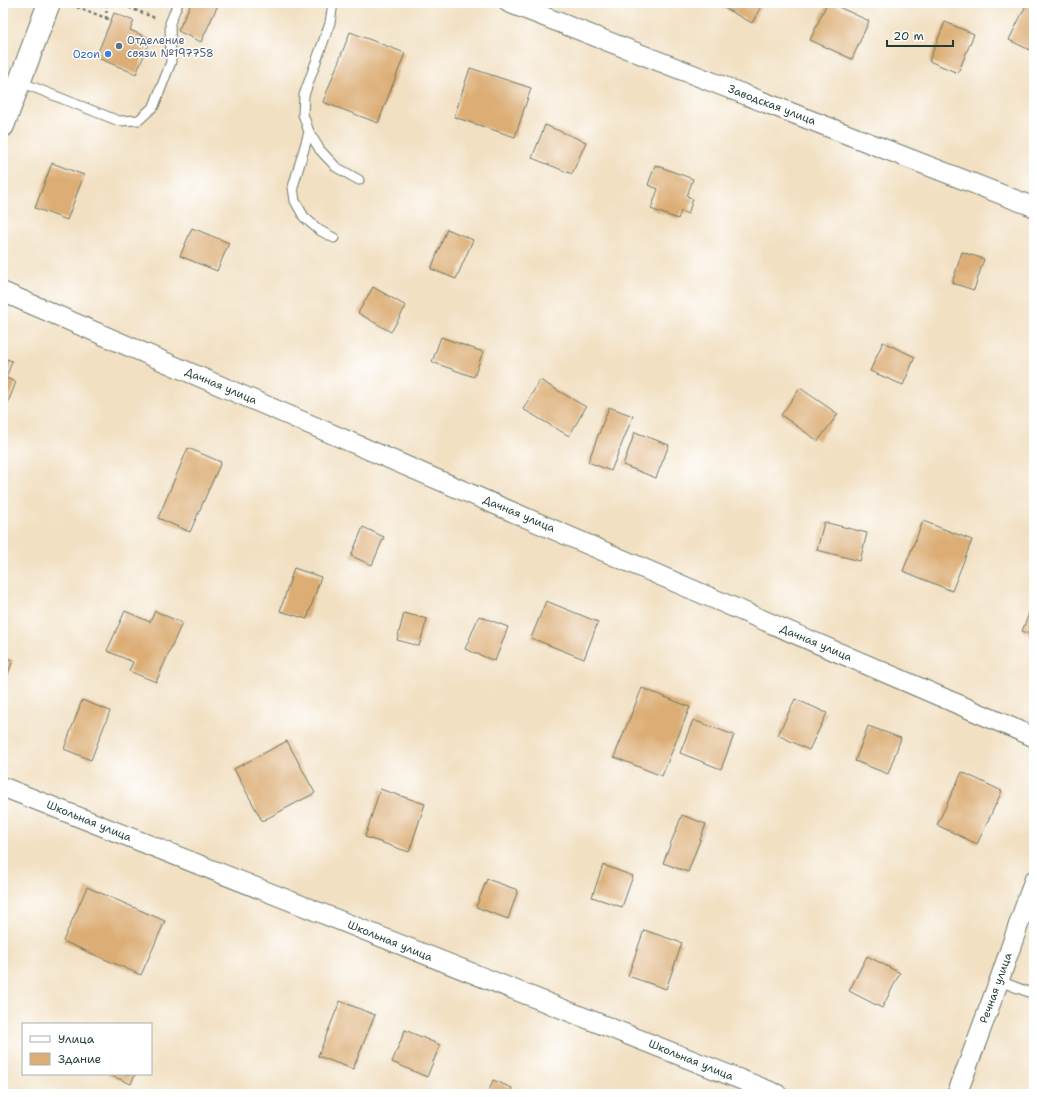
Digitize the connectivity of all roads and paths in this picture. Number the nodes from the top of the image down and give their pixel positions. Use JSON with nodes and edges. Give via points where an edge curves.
{"nodes":[{"id":1,"x":49,"y":3,"type":"edge"},
{"id":2,"x":107,"y":3,"type":"edge"},
{"id":3,"x":118,"y":3,"type":"edge"},
{"id":4,"x":178,"y":3,"type":"edge"},
{"id":5,"x":333,"y":3,"type":"edge"},
{"id":6,"x":509,"y":3,"type":"edge"},
{"id":7,"x":77,"y":7,"type":"dead end"},
{"id":8,"x":106,"y":18,"type":"junction"},
{"id":9,"x":111,"y":20,"type":"dead end"},
{"id":10,"x":170,"y":23,"type":"junction"},
{"id":11,"x":20,"y":81,"type":"junction"},
{"id":12,"x":3,"y":126,"type":"edge"},
{"id":13,"x":309,"y":132,"type":"junction"},
{"id":14,"x":359,"y":180,"type":"dead end"},
{"id":15,"x":1034,"y":207,"type":"edge"},
{"id":16,"x":334,"y":238,"type":"dead end"},
{"id":17,"x":3,"y":292,"type":"edge"},
{"id":18,"x":1034,"y":737,"type":"edge"},
{"id":19,"x":3,"y":787,"type":"edge"},
{"id":20,"x":1034,"y":880,"type":"edge"},
{"id":21,"x":999,"y":981,"type":"junction"},
{"id":22,"x":1034,"y":994,"type":"edge"},
{"id":23,"x":777,"y":1094,"type":"edge"},
{"id":24,"x":957,"y":1094,"type":"edge"}],
"edges":[{"from":1,"to":11,"type":"main road"},
{"from":2,"to":8,"type":"path"},
{"from":3,"to":10,"type":"path"},
{"from":4,"to":10,"type":"lane"},
{"from":5,"to":13,"type":"lane","via":[[330,23],[304,95],[302,114]]},
{"from":6,"to":15,"type":"street","name":"Заводская улица"},
{"from":7,"to":8,"type":"path"},
{"from":8,"to":9,"type":"path"},
{"from":10,"to":11,"type":"lane","via":[[171,62],[154,106],[139,120],[119,121]]},
{"from":11,"to":12,"type":"main road"},
{"from":13,"to":14,"type":"lane","via":[[320,150],[336,167]]},
{"from":13,"to":16,"type":"lane","via":[[293,187],[295,201],[304,217],[319,230]]},
{"from":17,"to":18,"type":"street","name":"Дачная улица"},
{"from":19,"to":23,"type":"street","name":"Школьная улица"},
{"from":20,"to":21,"type":"street","name":"Речная улица"},
{"from":21,"to":22,"type":"lane"},
{"from":21,"to":24,"type":"street","name":"Речная улица"}]}
